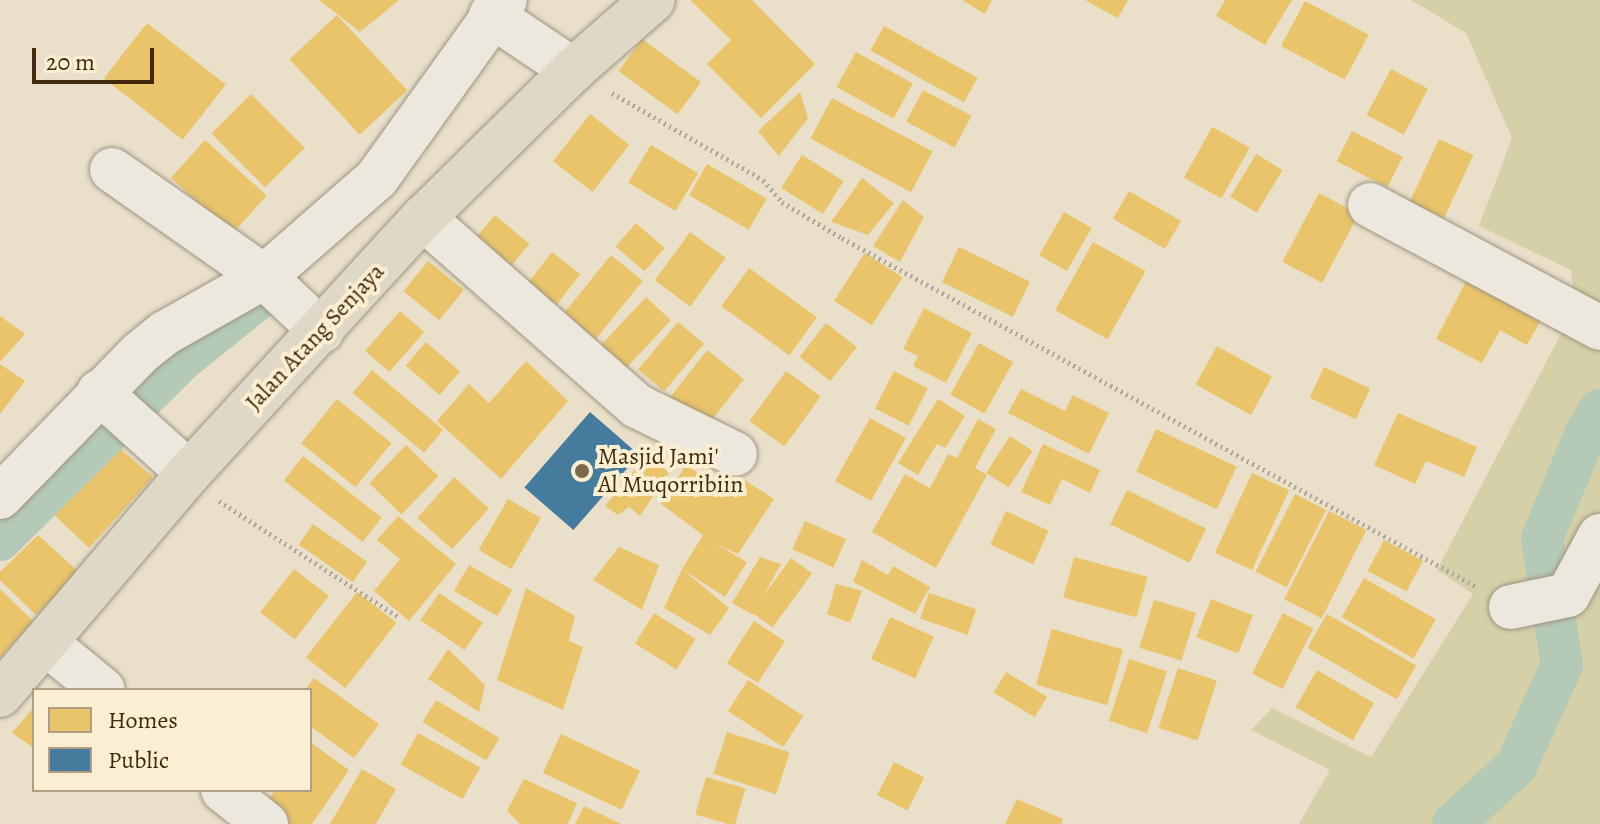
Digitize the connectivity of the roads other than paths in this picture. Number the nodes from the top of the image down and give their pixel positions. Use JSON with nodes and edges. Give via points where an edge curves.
{"nodes":[{"id":1,"x":653,"y":0,"type":"edge"},
{"id":2,"x":498,"y":12,"type":"edge"},
{"id":3,"x":573,"y":70,"type":"junction"},
{"id":4,"x":112,"y":170,"type":"dead end"},
{"id":5,"x":1370,"y":205,"type":"dead end"},
{"id":6,"x":423,"y":218,"type":"junction"},
{"id":7,"x":268,"y":280,"type":"junction"},
{"id":8,"x":316,"y":325,"type":"junction"},
{"id":9,"x":1600,"y":328,"type":"edge"},
{"id":10,"x":105,"y":398,"type":"junction"},
{"id":11,"x":735,"y":454,"type":"dead end"},
{"id":12,"x":187,"y":476,"type":"junction"},
{"id":13,"x":0,"y":497,"type":"edge"},
{"id":14,"x":1600,"y":536,"type":"edge"},
{"id":15,"x":1511,"y":607,"type":"road end"},
{"id":16,"x":47,"y":644,"type":"junction"},
{"id":17,"x":101,"y":688,"type":"edge"},
{"id":18,"x":0,"y":695,"type":"edge"},
{"id":19,"x":226,"y":792,"type":"edge"},
{"id":20,"x":266,"y":824,"type":"edge"}],
"edges":[{"from":1,"to":3,"type":"main road","name":"Jalan Atang Senjaya"},
{"from":2,"to":3,"type":"street"},
{"from":2,"to":7,"type":"street","via":[[377,178]]},
{"from":3,"to":6,"type":"main road","name":"Jalan Atang Senjaya"},
{"from":4,"to":7,"type":"street"},
{"from":5,"to":9,"type":"street"},
{"from":6,"to":8,"type":"main road","name":"Jalan Atang Senjaya"},
{"from":6,"to":11,"type":"street","via":[[627,398],[657,420]]},
{"from":7,"to":8,"type":"street"},
{"from":7,"to":10,"type":"street","via":[[165,333]]},
{"from":8,"to":12,"type":"main road","name":"Jalan Atang Senjaya"},
{"from":10,"to":12,"type":"street"},
{"from":10,"to":13,"type":"street"},
{"from":12,"to":16,"type":"main road","name":"Jalan Atang Senjaya"},
{"from":14,"to":15,"type":"street","via":[[1568,595]]},
{"from":16,"to":17,"type":"street"},
{"from":16,"to":18,"type":"main road","name":"Jalan Atang Senjaya"},
{"from":19,"to":20,"type":"street"}]}
